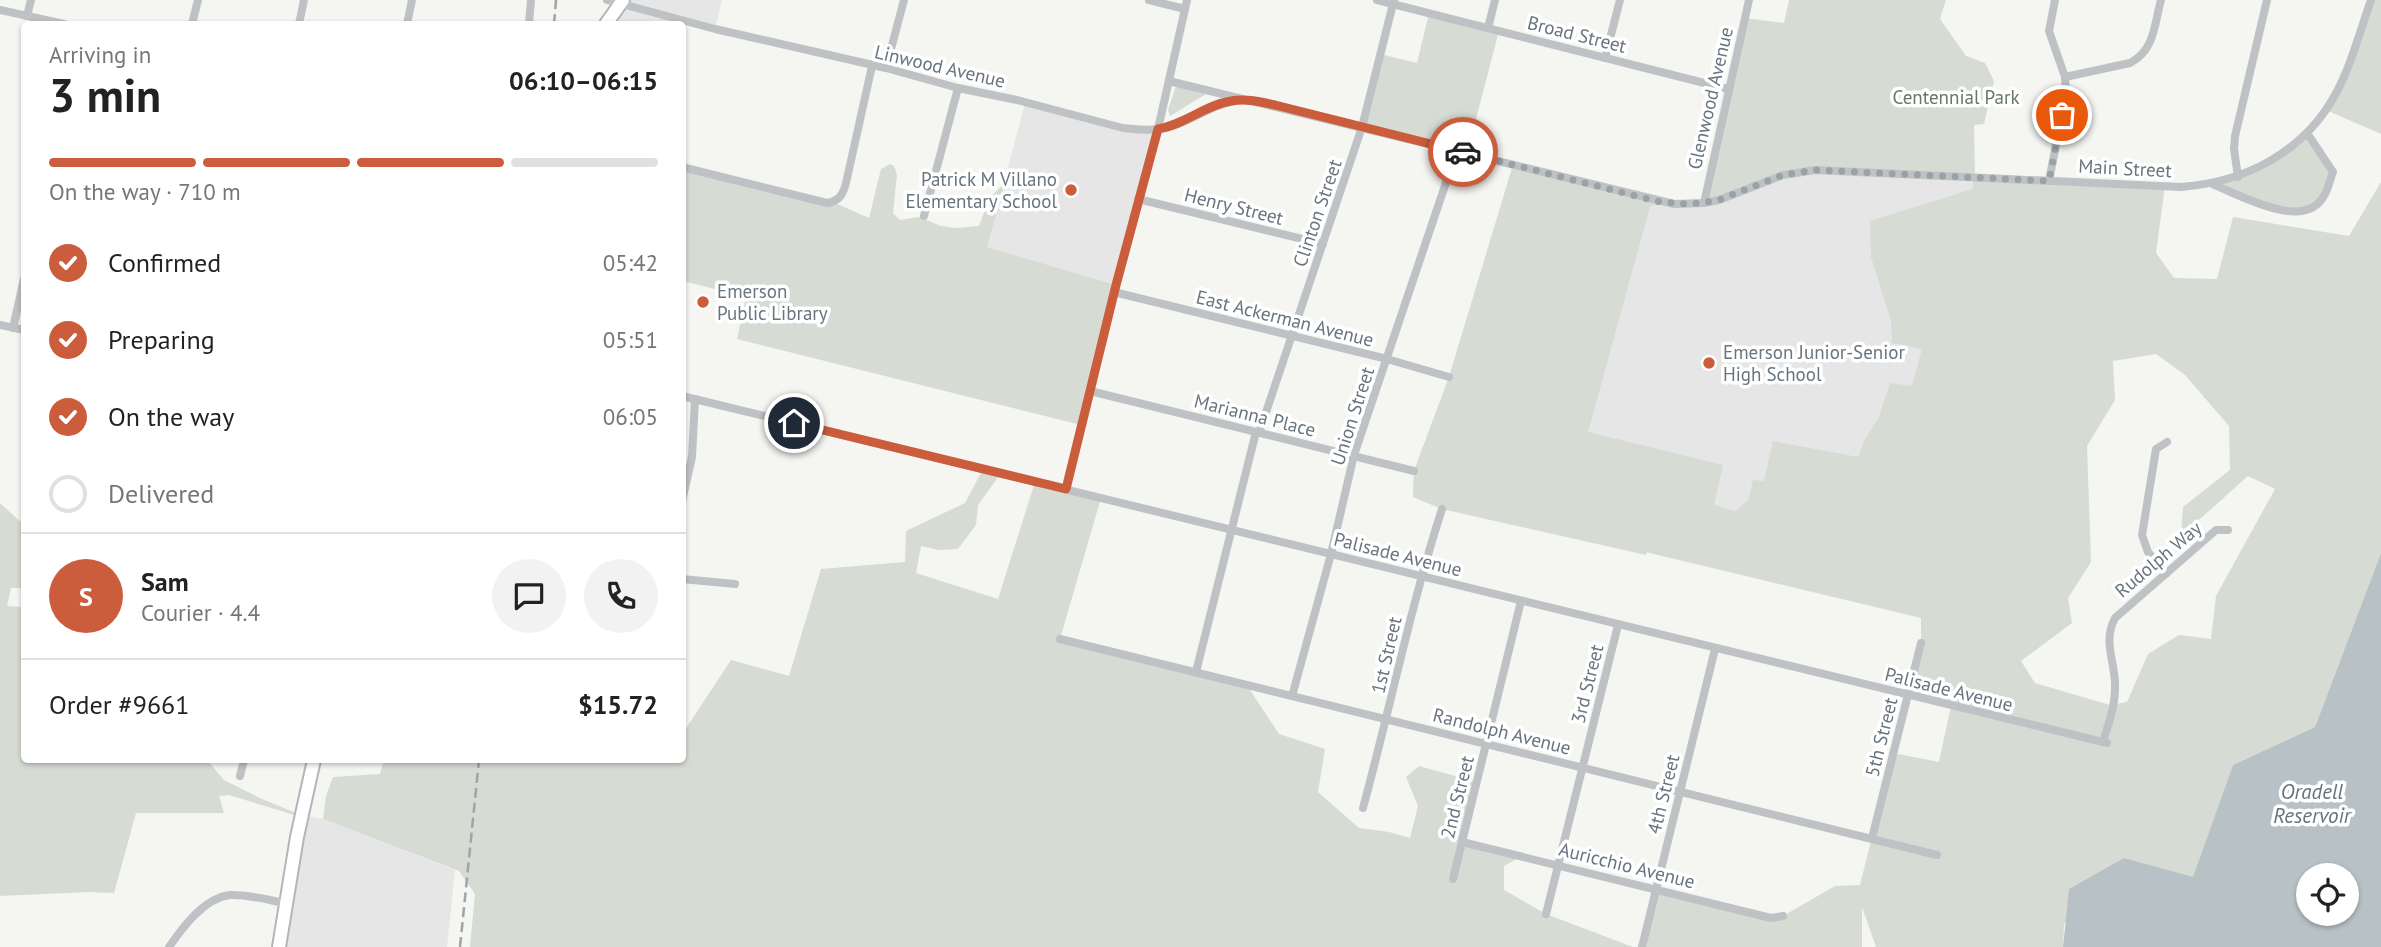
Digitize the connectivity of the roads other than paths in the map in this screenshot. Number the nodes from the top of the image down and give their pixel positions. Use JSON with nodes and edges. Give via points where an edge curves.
{"nodes":[{"id":1,"x":31,"y":0,"type":"edge"},
{"id":2,"x":198,"y":0,"type":"edge"},
{"id":3,"x":304,"y":0,"type":"edge"},
{"id":4,"x":412,"y":0,"type":"edge"},
{"id":5,"x":531,"y":0,"type":"edge"},
{"id":6,"x":607,"y":0,"type":"edge"},
{"id":7,"x":904,"y":0,"type":"edge"},
{"id":8,"x":1149,"y":0,"type":"edge"},
{"id":9,"x":1377,"y":0,"type":"edge"},
{"id":10,"x":1495,"y":0,"type":"edge"},
{"id":11,"x":1620,"y":0,"type":"edge"},
{"id":12,"x":1749,"y":0,"type":"edge"},
{"id":13,"x":2055,"y":0,"type":"edge"},
{"id":14,"x":2161,"y":0,"type":"edge"},
{"id":15,"x":2267,"y":0,"type":"edge"},
{"id":16,"x":2371,"y":0,"type":"edge"},
{"id":17,"x":622,"y":2,"type":"edge"},
{"id":18,"x":1393,"y":2,"type":"edge"},
{"id":19,"x":1186,"y":4,"type":"edge"},
{"id":20,"x":0,"y":9,"type":"edge"},
{"id":21,"x":27,"y":16,"type":"junction"},
{"id":22,"x":50,"y":21,"type":"edge"},
{"id":23,"x":193,"y":21,"type":"edge"},
{"id":24,"x":300,"y":21,"type":"edge"},
{"id":25,"x":408,"y":21,"type":"edge"},
{"id":26,"x":529,"y":21,"type":"edge"},
{"id":27,"x":608,"y":21,"type":"edge"},
{"id":28,"x":1488,"y":28,"type":"junction"},
{"id":29,"x":1605,"y":58,"type":"junction"},
{"id":30,"x":872,"y":66,"type":"junction"},
{"id":31,"x":886,"y":68,"type":"junction"},
{"id":32,"x":2065,"y":77,"type":"junction"},
{"id":33,"x":1169,"y":80,"type":"junction"},
{"id":34,"x":958,"y":88,"type":"junction"},
{"id":35,"x":1728,"y":89,"type":"junction"},
{"id":36,"x":1263,"y":102,"type":"junction"},
{"id":37,"x":1363,"y":127,"type":"junction"},
{"id":38,"x":1158,"y":129,"type":"junction"},
{"id":39,"x":2307,"y":133,"type":"junction"},
{"id":40,"x":1457,"y":150,"type":"junction"},
{"id":41,"x":686,"y":168,"type":"edge"},
{"id":42,"x":2238,"y":177,"type":"junction"},
{"id":43,"x":2049,"y":181,"type":"junction"},
{"id":44,"x":2211,"y":184,"type":"junction"},
{"id":45,"x":1138,"y":199,"type":"junction"},
{"id":46,"x":1704,"y":203,"type":"junction"},
{"id":47,"x":924,"y":216,"type":"dead end"},
{"id":48,"x":1323,"y":244,"type":"junction"},
{"id":49,"x":21,"y":292,"type":"edge"},
{"id":50,"x":1114,"y":292,"type":"junction"},
{"id":51,"x":0,"y":325,"type":"edge"},
{"id":52,"x":13,"y":328,"type":"junction"},
{"id":53,"x":21,"y":329,"type":"edge"},
{"id":54,"x":1292,"y":337,"type":"junction"},
{"id":55,"x":1387,"y":359,"type":"junction"},
{"id":56,"x":1448,"y":377,"type":"dead end"},
{"id":57,"x":1090,"y":391,"type":"junction"},
{"id":58,"x":686,"y":397,"type":"edge"},
{"id":59,"x":695,"y":399,"type":"junction"},
{"id":60,"x":1258,"y":432,"type":"junction"},
{"id":61,"x":2167,"y":442,"type":"dead end"},
{"id":62,"x":1354,"y":455,"type":"junction"},
{"id":63,"x":1414,"y":471,"type":"dead end"},
{"id":64,"x":686,"y":483,"type":"edge"},
{"id":65,"x":1066,"y":489,"type":"junction"},
{"id":66,"x":1442,"y":509,"type":"dead end"},
{"id":67,"x":1231,"y":530,"type":"junction"},
{"id":68,"x":2228,"y":530,"type":"dead end"},
{"id":69,"x":1331,"y":554,"type":"junction"},
{"id":70,"x":2166,"y":574,"type":"junction"},
{"id":71,"x":1420,"y":576,"type":"junction"},
{"id":72,"x":686,"y":579,"type":"edge"},
{"id":73,"x":735,"y":584,"type":"dead end"},
{"id":74,"x":1521,"y":601,"type":"junction"},
{"id":75,"x":1618,"y":625,"type":"junction"},
{"id":76,"x":1060,"y":639,"type":"dead end"},
{"id":77,"x":1921,"y":643,"type":"dead end"},
{"id":78,"x":1715,"y":649,"type":"junction"},
{"id":79,"x":1196,"y":672,"type":"junction"},
{"id":80,"x":1907,"y":695,"type":"junction"},
{"id":81,"x":1292,"y":696,"type":"junction"},
{"id":82,"x":1387,"y":719,"type":"junction"},
{"id":83,"x":1486,"y":743,"type":"junction"},
{"id":84,"x":2105,"y":743,"type":"joint"},
{"id":85,"x":243,"y":763,"type":"edge"},
{"id":86,"x":313,"y":763,"type":"edge"},
{"id":87,"x":1582,"y":767,"type":"junction"},
{"id":88,"x":240,"y":776,"type":"dead end"},
{"id":89,"x":1680,"y":791,"type":"junction"},
{"id":90,"x":1363,"y":808,"type":"dead end"},
{"id":91,"x":1872,"y":838,"type":"junction"},
{"id":92,"x":1462,"y":842,"type":"junction"},
{"id":93,"x":1937,"y":855,"type":"dead end"},
{"id":94,"x":1558,"y":864,"type":"junction"},
{"id":95,"x":1453,"y":878,"type":"dead end"},
{"id":96,"x":1656,"y":889,"type":"junction"},
{"id":97,"x":285,"y":903,"type":"junction"},
{"id":98,"x":1546,"y":914,"type":"dead end"},
{"id":99,"x":1783,"y":916,"type":"dead end"},
{"id":100,"x":169,"y":947,"type":"edge"},
{"id":101,"x":279,"y":947,"type":"edge"},
{"id":102,"x":1642,"y":947,"type":"edge"}],
"edges":[{"from":1,"to":21,"type":"street"},
{"from":2,"to":23,"type":"street"},
{"from":3,"to":24,"type":"street"},
{"from":4,"to":25,"type":"street"},
{"from":5,"to":26,"type":"street"},
{"from":6,"to":17,"type":"street","name":"Linwood Avenue"},
{"from":7,"to":31,"type":"street"},
{"from":8,"to":19,"type":"street"},
{"from":9,"to":18,"type":"street","name":"Broad Street"},
{"from":10,"to":28,"type":"street"},
{"from":11,"to":29,"type":"street"},
{"from":12,"to":35,"type":"street","name":"Glenwood Avenue"},
{"from":13,"to":32,"type":"street","via":[[2049,31]]},
{"from":14,"to":32,"type":"street","via":[[2151,44],[2138,59]]},
{"from":15,"to":42,"type":"street","via":[[2235,136]]},
{"from":16,"to":39,"type":"street","name":"Main Street","via":[[2339,86]]},
{"from":17,"to":27,"type":"main road"},
{"from":17,"to":30,"type":"street","name":"Linwood Avenue"},
{"from":18,"to":28,"type":"street","name":"Broad Street"},
{"from":18,"to":37,"type":"street","name":"Clinton Street"},
{"from":19,"to":33,"type":"street"},
{"from":20,"to":21,"type":"street"},
{"from":21,"to":22,"type":"street"},
{"from":28,"to":29,"type":"street","name":"Broad Street"},
{"from":29,"to":35,"type":"street","name":"Broad Street"},
{"from":30,"to":31,"type":"street","name":"Linwood Avenue"},
{"from":30,"to":41,"type":"street","via":[[839,199],[827,203]]},
{"from":31,"to":34,"type":"street","name":"Linwood Avenue"},
{"from":32,"to":43,"type":"street"},
{"from":33,"to":36,"type":"street","name":"Main Street"},
{"from":33,"to":38,"type":"street"},
{"from":34,"to":38,"type":"street","name":"Linwood Avenue","via":[[1123,128]]},
{"from":34,"to":47,"type":"street"},
{"from":35,"to":46,"type":"street","name":"Glenwood Avenue"},
{"from":36,"to":37,"type":"street","name":"Main Street"},
{"from":36,"to":38,"type":"street","name":"Linwood Avenue","via":[[1229,101]]},
{"from":37,"to":40,"type":"street","name":"Main Street"},
{"from":37,"to":48,"type":"street","name":"Clinton Street"},
{"from":38,"to":45,"type":"street"},
{"from":39,"to":42,"type":"street","name":"Main Street","via":[[2280,156]]},
{"from":39,"to":44,"type":"street","via":[[2333,172],[2325,195],[2304,211],[2283,212]]},
{"from":40,"to":46,"type":"street","name":"Main Street","via":[[1660,202]]},
{"from":40,"to":55,"type":"street","name":"Union Street"},
{"from":42,"to":44,"type":"street","name":"Main Street"},
{"from":43,"to":44,"type":"street","name":"Main Street","via":[[2181,187]]},
{"from":43,"to":46,"type":"street","name":"Main Street","via":[[1815,170],[1783,175]]},
{"from":45,"to":48,"type":"street","name":"Henry Street"},
{"from":45,"to":50,"type":"street"},
{"from":48,"to":54,"type":"street","name":"Clinton Street"},
{"from":49,"to":52,"type":"street"},
{"from":50,"to":54,"type":"street","name":"East Ackerman Avenue"},
{"from":50,"to":57,"type":"street"},
{"from":51,"to":52,"type":"street"},
{"from":52,"to":53,"type":"street"},
{"from":54,"to":55,"type":"street","name":"East Ackerman Avenue"},
{"from":54,"to":60,"type":"street","name":"Clinton Street"},
{"from":55,"to":56,"type":"street","name":"East Ackerman Avenue"},
{"from":55,"to":62,"type":"street","name":"Union Street"},
{"from":57,"to":60,"type":"street","name":"Marianna Place"},
{"from":57,"to":65,"type":"street"},
{"from":58,"to":59,"type":"street","name":"Palisade Avenue"},
{"from":59,"to":64,"type":"street"},
{"from":59,"to":65,"type":"street","name":"Palisade Avenue"},
{"from":60,"to":62,"type":"street","name":"Marianna Place"},
{"from":60,"to":67,"type":"street","name":"Clinton Street"},
{"from":61,"to":70,"type":"street","via":[[2156,449],[2142,534],[2148,552]]},
{"from":62,"to":63,"type":"street","name":"Marianna Place"},
{"from":62,"to":69,"type":"street","name":"Union Street"},
{"from":65,"to":67,"type":"street","name":"Palisade Avenue"},
{"from":66,"to":71,"type":"street","name":"1st Street"},
{"from":67,"to":69,"type":"street","name":"Palisade Avenue"},
{"from":67,"to":79,"type":"street","name":"Clinton Street"},
{"from":68,"to":70,"type":"street","name":"Rudolph Way","via":[[2216,530]]},
{"from":69,"to":71,"type":"street","name":"Palisade Avenue"},
{"from":69,"to":81,"type":"street","name":"Union Street"},
{"from":70,"to":84,"type":"street","name":"Rudolph Way","via":[[2121,611],[2110,626],[2115,697]]},
{"from":71,"to":74,"type":"street","name":"Palisade Avenue"},
{"from":71,"to":82,"type":"street","name":"1st Street"},
{"from":72,"to":73,"type":"street"},
{"from":74,"to":75,"type":"street","name":"Palisade Avenue"},
{"from":74,"to":83,"type":"street","name":"2nd Street"},
{"from":75,"to":78,"type":"street","name":"Palisade Avenue"},
{"from":75,"to":87,"type":"street","name":"3rd Street"},
{"from":76,"to":79,"type":"street","name":"Randolph Avenue"},
{"from":77,"to":80,"type":"street","name":"5th Street"},
{"from":78,"to":80,"type":"street","name":"Palisade Avenue"},
{"from":78,"to":89,"type":"street","name":"4th Street"},
{"from":79,"to":81,"type":"street","name":"Randolph Avenue"},
{"from":80,"to":84,"type":"street","name":"Palisade Avenue"},
{"from":80,"to":91,"type":"street","name":"5th Street"},
{"from":81,"to":82,"type":"street","name":"Randolph Avenue"},
{"from":82,"to":83,"type":"street","name":"Randolph Avenue"},
{"from":82,"to":90,"type":"street","name":"1st Street"},
{"from":83,"to":87,"type":"street","name":"Randolph Avenue"},
{"from":83,"to":92,"type":"street","name":"2nd Street"},
{"from":85,"to":88,"type":"street"},
{"from":86,"to":97,"type":"main road"},
{"from":87,"to":89,"type":"street","name":"Randolph Avenue"},
{"from":87,"to":94,"type":"street","name":"3rd Street"},
{"from":89,"to":91,"type":"street","name":"Randolph Avenue"},
{"from":89,"to":96,"type":"street","name":"4th Street"},
{"from":91,"to":93,"type":"street","name":"Randolph Avenue"},
{"from":92,"to":94,"type":"street","name":"Auricchio Avenue"},
{"from":92,"to":95,"type":"street","name":"2nd Street"},
{"from":94,"to":96,"type":"street","name":"Auricchio Avenue"},
{"from":94,"to":98,"type":"street","name":"3rd Street"},
{"from":96,"to":99,"type":"street","name":"Auricchio Avenue","via":[[1771,918]]},
{"from":96,"to":102,"type":"street","name":"4th Street"},
{"from":97,"to":100,"type":"street","via":[[231,895],[211,901]]},
{"from":97,"to":101,"type":"main road"}]}
